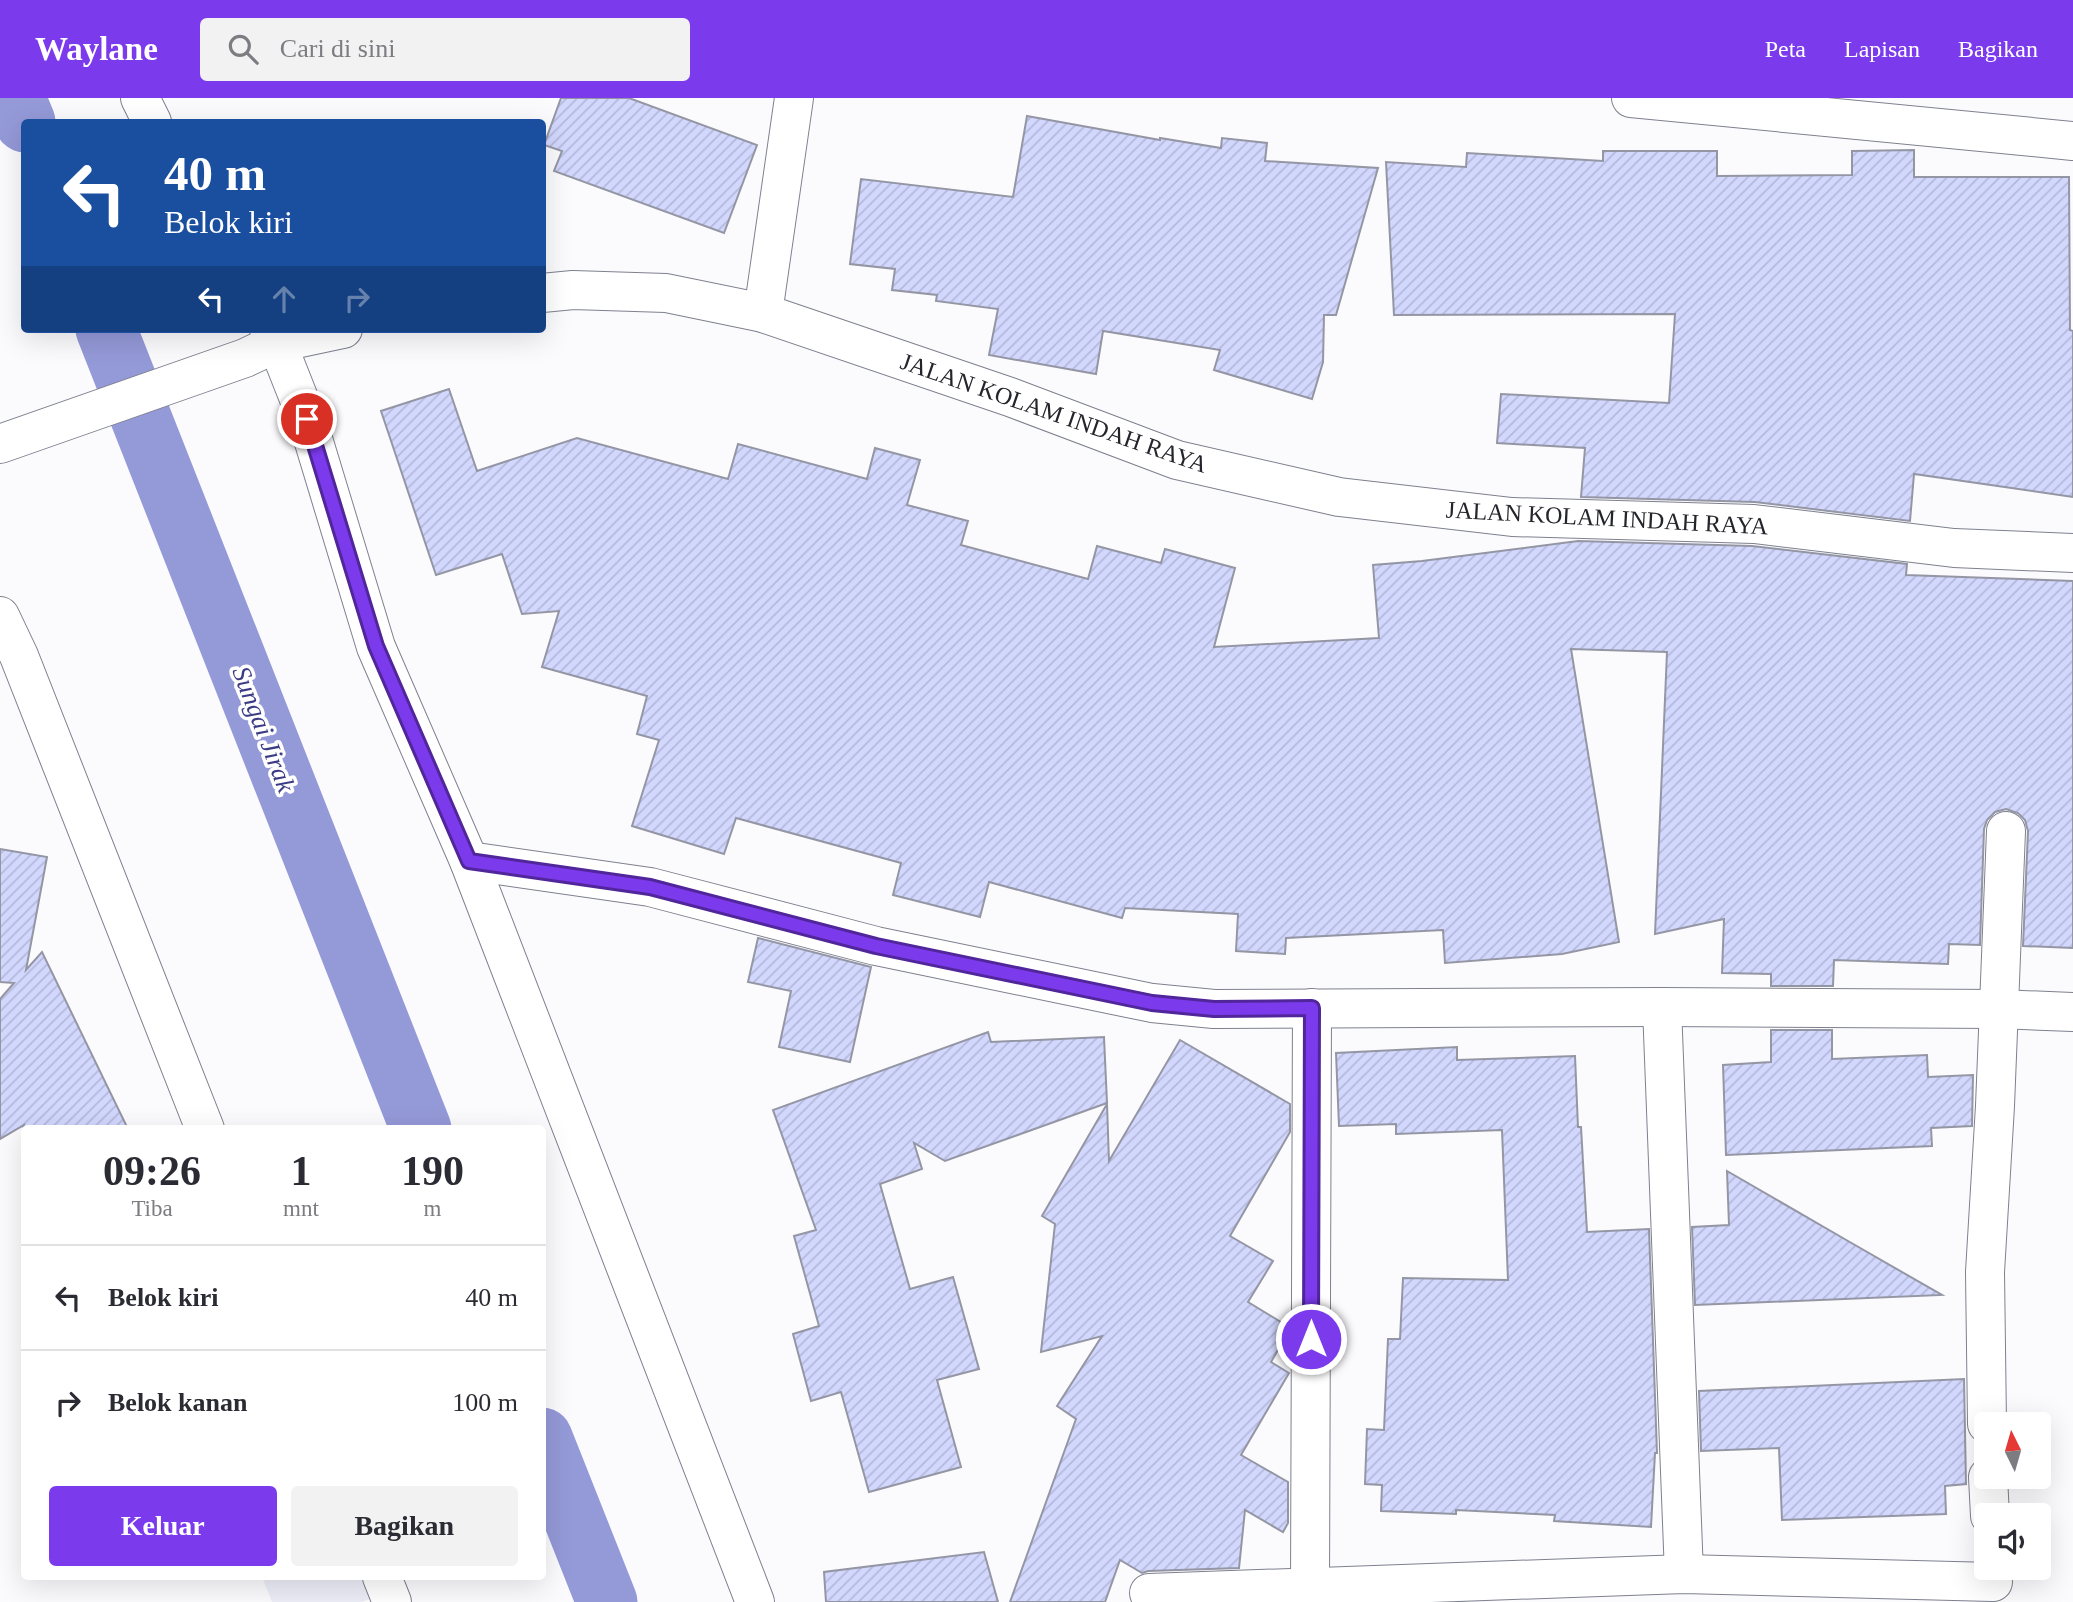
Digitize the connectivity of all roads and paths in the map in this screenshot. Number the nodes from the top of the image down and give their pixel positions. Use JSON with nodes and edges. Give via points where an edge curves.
{"nodes":[{"id":1,"x":140,"y":98,"type":"edge"},
{"id":2,"x":794,"y":98,"type":"edge"},
{"id":3,"x":1631,"y":98,"type":"edge"},
{"id":4,"x":150,"y":119,"type":"edge"},
{"id":5,"x":2073,"y":141,"type":"edge"},
{"id":6,"x":546,"y":292,"type":"edge"},
{"id":7,"x":763,"y":313,"type":"junction"},
{"id":8,"x":320,"y":333,"type":"edge"},
{"id":9,"x":264,"y":343,"type":"edge"},
{"id":10,"x":0,"y":444,"type":"edge"},
{"id":11,"x":2073,"y":554,"type":"edge"},
{"id":12,"x":0,"y":616,"type":"edge"},
{"id":13,"x":2006,"y":831,"type":"dead end"},
{"id":14,"x":469,"y":861,"type":"junction"},
{"id":15,"x":1662,"y":1007,"type":"junction"},
{"id":16,"x":1312,"y":1008,"type":"junction"},
{"id":17,"x":1998,"y":1009,"type":"junction"},
{"id":18,"x":2073,"y":1012,"type":"edge"},
{"id":19,"x":203,"y":1125,"type":"edge"},
{"id":20,"x":1987,"y":1412,"type":"edge"},
{"id":21,"x":1684,"y":1574,"type":"junction"},
{"id":22,"x":383,"y":1580,"type":"edge"},
{"id":23,"x":1992,"y":1584,"type":"edge"},
{"id":24,"x":1310,"y":1588,"type":"junction"},
{"id":25,"x":1149,"y":1594,"type":"dead end"},
{"id":26,"x":392,"y":1602,"type":"edge"},
{"id":27,"x":755,"y":1602,"type":"edge"}],
"edges":[{"from":1,"to":4,"type":"street"},
{"from":2,"to":7,"type":"street"},
{"from":3,"to":5,"type":"street"},
{"from":6,"to":7,"type":"street","name":"JALAN KOLAM INDAH RAYA","via":[[666,293]]},
{"from":7,"to":11,"type":"street","name":"JALAN KOLAM INDAH RAYA","via":[[1178,460],[1339,497],[1512,517],[1754,524],[1954,548]]},
{"from":8,"to":9,"type":"street"},
{"from":9,"to":10,"type":"street"},
{"from":9,"to":14,"type":"street","via":[[307,419],[376,646]]},
{"from":12,"to":19,"type":"street"},
{"from":13,"to":17,"type":"street"},
{"from":14,"to":16,"type":"street","via":[[650,887],[876,946],[1152,1003],[1214,1009]]},
{"from":14,"to":27,"type":"street"},
{"from":15,"to":16,"type":"street"},
{"from":15,"to":17,"type":"street"},
{"from":15,"to":21,"type":"street"},
{"from":16,"to":24,"type":"street"},
{"from":17,"to":18,"type":"street"},
{"from":17,"to":20,"type":"street","via":[[1985,1272]]},
{"from":21,"to":23,"type":"street"},
{"from":21,"to":24,"type":"street"},
{"from":22,"to":26,"type":"street"},
{"from":24,"to":25,"type":"street"}]}
